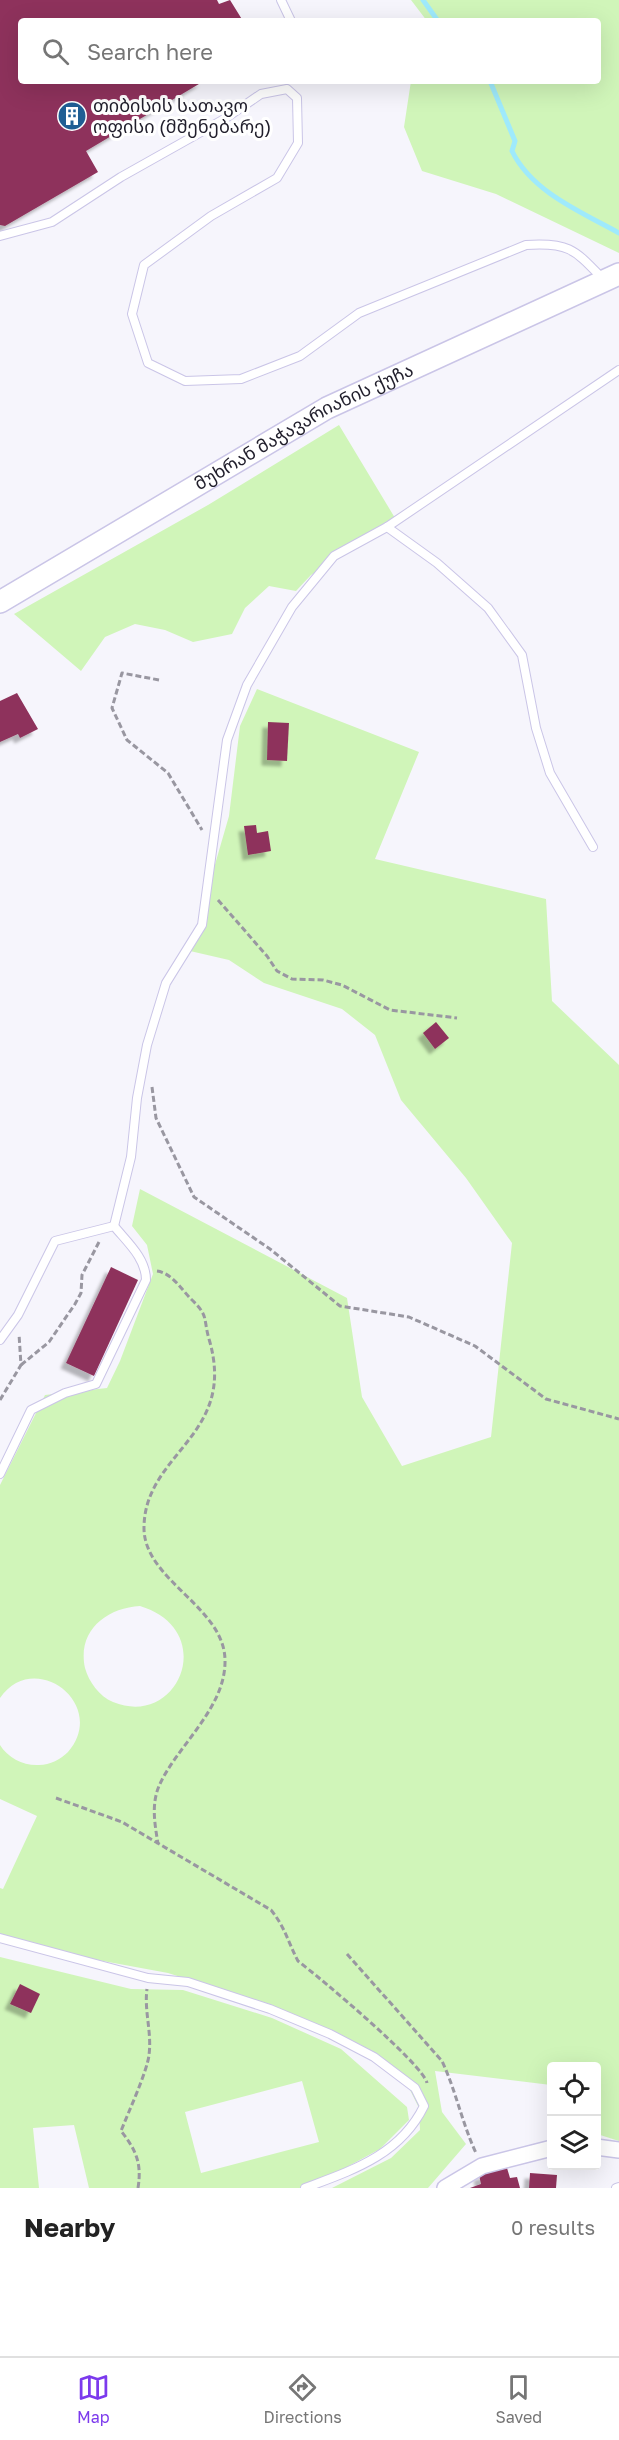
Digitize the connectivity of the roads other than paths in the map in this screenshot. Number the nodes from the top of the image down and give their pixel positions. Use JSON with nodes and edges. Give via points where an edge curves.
{"nodes":[{"id":1,"x":281,"y":0,"type":"edge"},
{"id":2,"x":290,"y":18,"type":"edge"},
{"id":3,"x":288,"y":85,"type":"edge"},
{"id":4,"x":0,"y":236,"type":"edge"},
{"id":5,"x":612,"y":278,"type":"edge"},
{"id":6,"x":619,"y":370,"type":"edge"},
{"id":7,"x":387,"y":527,"type":"junction"},
{"id":8,"x":0,"y":602,"type":"edge"},
{"id":9,"x":592,"y":847,"type":"dead end"},
{"id":10,"x":114,"y":1226,"type":"junction"},
{"id":11,"x":0,"y":1340,"type":"edge"},
{"id":12,"x":0,"y":1474,"type":"edge"},
{"id":13,"x":0,"y":1938,"type":"edge"},
{"id":14,"x":601,"y":2148,"type":"edge"},
{"id":15,"x":547,"y":2149,"type":"edge"},
{"id":16,"x":619,"y":2150,"type":"edge"},
{"id":17,"x":305,"y":2188,"type":"edge"},
{"id":18,"x":445,"y":2188,"type":"edge"}],
"edges":[{"from":1,"to":2,"type":"lane"},
{"from":3,"to":4,"type":"lane","via":[[261,94],[52,222]]},
{"from":3,"to":5,"type":"lane","via":[[297,98],[298,143],[277,178],[211,216],[144,265],[132,314],[148,363],[185,381],[241,378],[300,356],[359,313],[526,245],[553,244],[577,252]]},
{"from":5,"to":8,"type":"main road","name":"მუხრან მაჭავარიანის ქუჩა","via":[[327,408]]},
{"from":6,"to":7,"type":"lane"},
{"from":7,"to":9,"type":"lane","via":[[437,563],[488,608],[522,655],[536,728],[550,773]]},
{"from":7,"to":10,"type":"lane","via":[[334,556],[292,607],[247,685],[227,740],[202,925],[166,983],[147,1045],[136,1098],[131,1157]]},
{"from":10,"to":11,"type":"lane","via":[[55,1241],[18,1315]]},
{"from":10,"to":12,"type":"lane","via":[[146,1270],[146,1280],[96,1384],[65,1393],[31,1410]]},
{"from":13,"to":17,"type":"lane","via":[[148,1978],[188,1982],[270,2009],[374,2057],[415,2088],[424,2106],[414,2126],[387,2152]]},
{"from":14,"to":16,"type":"street"},
{"from":15,"to":18,"type":"street","via":[[482,2166]]}]}
